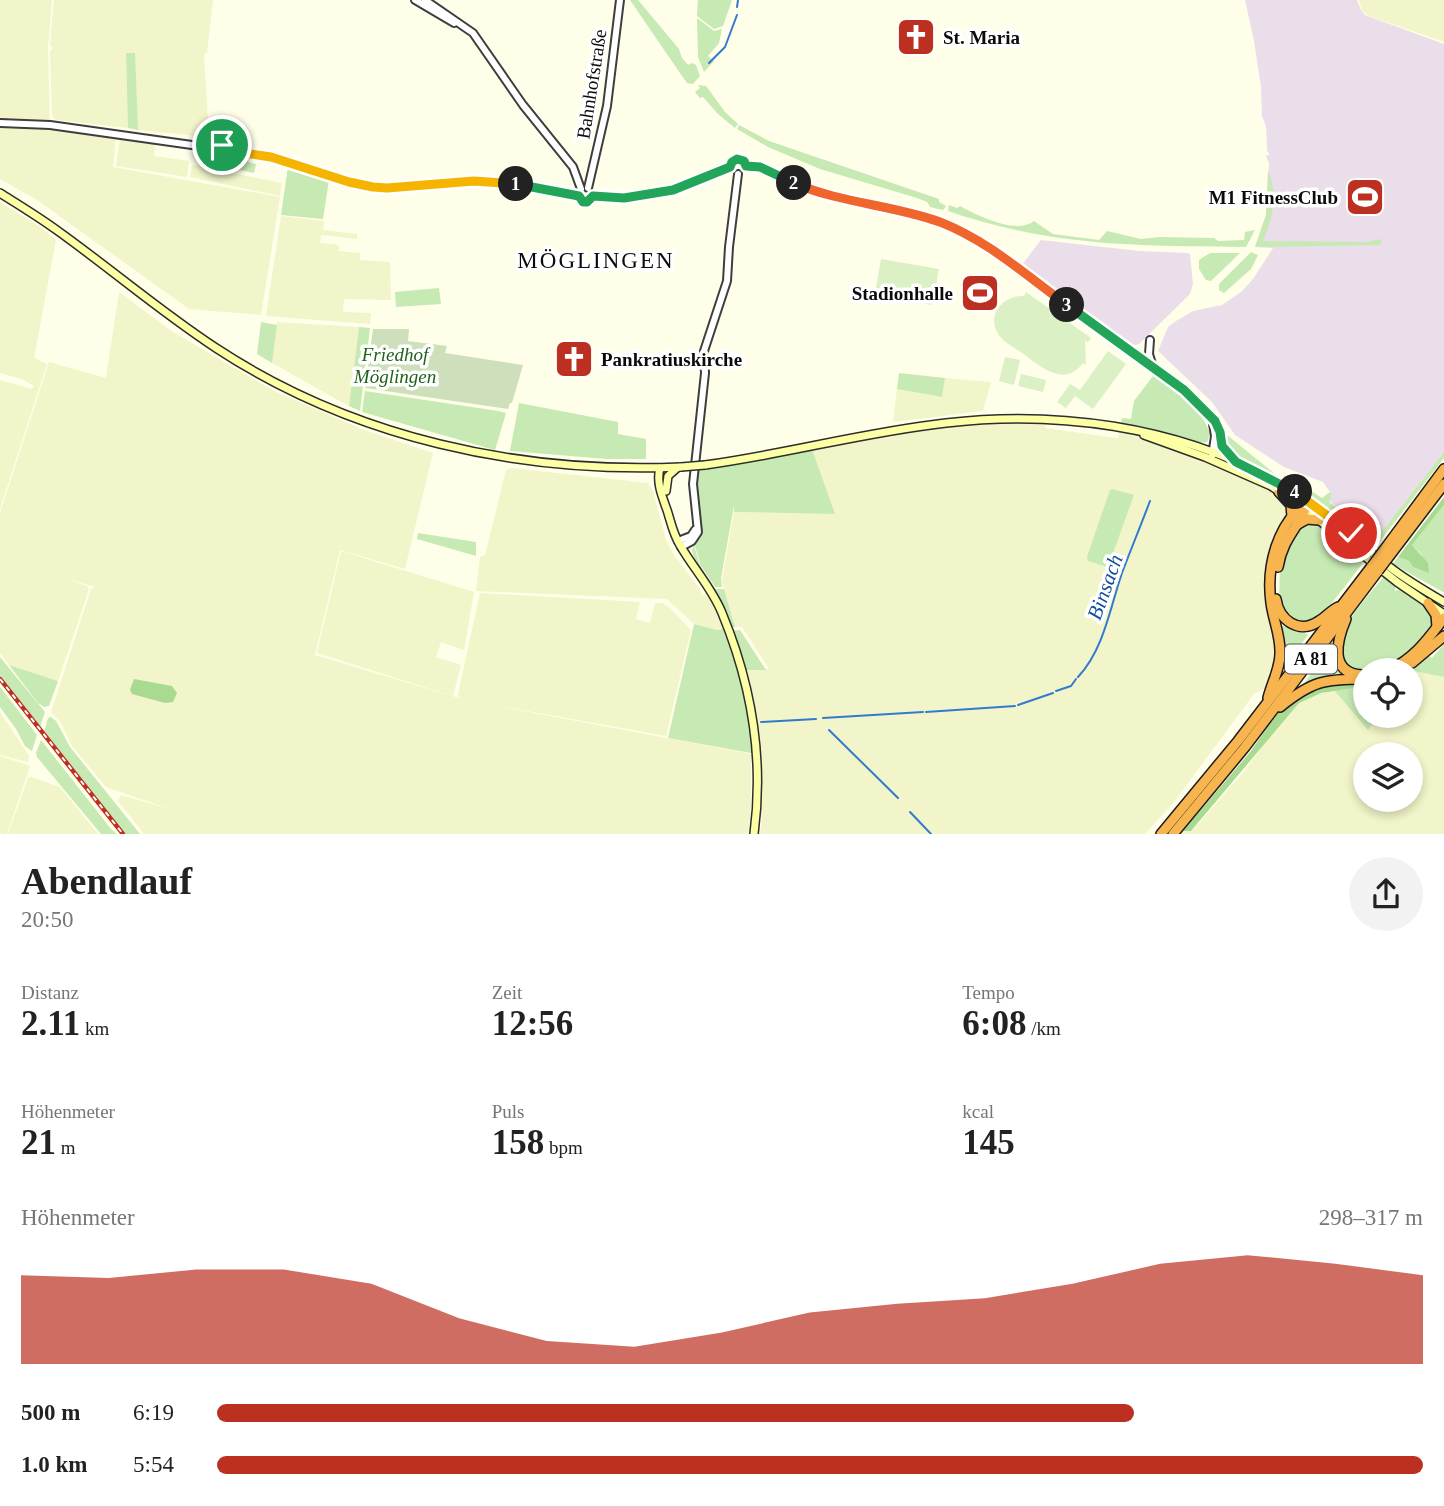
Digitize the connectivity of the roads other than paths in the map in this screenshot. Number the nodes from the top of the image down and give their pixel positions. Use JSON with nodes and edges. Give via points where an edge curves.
{"nodes":[{"id":1,"x":415,"y":0,"type":"edge"},
{"id":2,"x":425,"y":0,"type":"edge"},
{"id":3,"x":620,"y":0,"type":"edge"},
{"id":4,"x":478,"y":40,"type":"junction"},
{"id":5,"x":0,"y":122,"type":"edge"},
{"id":6,"x":205,"y":147,"type":"junction"},
{"id":7,"x":223,"y":150,"type":"junction"},
{"id":8,"x":746,"y":166,"type":"junction"},
{"id":9,"x":730,"y":167,"type":"junction"},
{"id":10,"x":575,"y":172,"type":"junction"},
{"id":11,"x":592,"y":172,"type":"junction"},
{"id":12,"x":738,"y":174,"type":"junction"},
{"id":13,"x":583,"y":191,"type":"junction"},
{"id":14,"x":0,"y":193,"type":"edge"},
{"id":15,"x":593,"y":196,"type":"junction"},
{"id":16,"x":1150,"y":340,"type":"dead end"},
{"id":17,"x":1153,"y":366,"type":"junction"},
{"id":18,"x":1212,"y":418,"type":"junction"},
{"id":19,"x":1215,"y":429,"type":"junction"},
{"id":20,"x":1130,"y":431,"type":"junction"},
{"id":21,"x":1222,"y":442,"type":"junction"},
{"id":22,"x":1199,"y":447,"type":"junction"},
{"id":23,"x":1213,"y":455,"type":"junction"},
{"id":24,"x":1236,"y":462,"type":"junction"},
{"id":25,"x":680,"y":467,"type":"junction"},
{"id":26,"x":660,"y":468,"type":"junction"},
{"id":27,"x":634,"y":469,"type":"junction"},
{"id":28,"x":1444,"y":469,"type":"edge"},
{"id":29,"x":660,"y":484,"type":"junction"},
{"id":30,"x":1444,"y":484,"type":"edge"},
{"id":31,"x":666,"y":491,"type":"junction"},
{"id":32,"x":1279,"y":492,"type":"junction"},
{"id":33,"x":1305,"y":506,"type":"junction"},
{"id":34,"x":666,"y":508,"type":"junction"},
{"id":35,"x":1292,"y":516,"type":"junction"},
{"id":36,"x":1319,"y":520,"type":"junction"},
{"id":37,"x":697,"y":525,"type":"junction"},
{"id":38,"x":1294,"y":527,"type":"junction"},
{"id":39,"x":691,"y":542,"type":"junction"},
{"id":40,"x":679,"y":544,"type":"junction"},
{"id":41,"x":1384,"y":557,"type":"junction"},
{"id":42,"x":691,"y":562,"type":"junction"},
{"id":43,"x":1444,"y":602,"type":"edge"},
{"id":44,"x":1428,"y":603,"type":"junction"},
{"id":45,"x":1348,"y":604,"type":"junction"},
{"id":46,"x":1444,"y":616,"type":"edge"},
{"id":47,"x":1440,"y":634,"type":"edge"},
{"id":48,"x":1409,"y":658,"type":"edge"},
{"id":49,"x":1419,"y":658,"type":"edge"},
{"id":50,"x":1353,"y":673,"type":"edge"},
{"id":51,"x":1353,"y":678,"type":"edge"},
{"id":52,"x":1267,"y":703,"type":"junction"},
{"id":53,"x":1270,"y":714,"type":"junction"},
{"id":54,"x":754,"y":834,"type":"edge"},
{"id":55,"x":1161,"y":834,"type":"edge"},
{"id":56,"x":1173,"y":834,"type":"edge"}],
"edges":[{"from":1,"to":4,"type":"street"},
{"from":2,"to":4,"type":"street"},
{"from":3,"to":11,"type":"street","name":"Bahnhofstraße","via":[[607,106]]},
{"from":4,"to":10,"type":"street"},
{"from":5,"to":6,"type":"street"},
{"from":6,"to":7,"type":"street","via":[[215,140]]},
{"from":6,"to":7,"type":"street","via":[[213,157]]},
{"from":7,"to":13,"type":"street","via":[[271,157],[364,186],[474,181]]},
{"from":8,"to":9,"type":"street","via":[[737,159]]},
{"from":8,"to":12,"type":"street"},
{"from":8,"to":17,"type":"street","via":[[760,167],[810,189],[927,218],[965,234]]},
{"from":9,"to":12,"type":"street"},
{"from":9,"to":15,"type":"street","via":[[673,190],[624,198]]},
{"from":10,"to":11,"type":"street"},
{"from":10,"to":13,"type":"street"},
{"from":11,"to":13,"type":"street","name":"Bahnhofstraße"},
{"from":12,"to":37,"type":"street","via":[[728,273],[704,351],[693,484]]},
{"from":13,"to":15,"type":"street"},
{"from":13,"to":15,"type":"street","via":[[583,202]]},
{"from":14,"to":27,"type":"main road","via":[[218,349],[332,409],[437,444],[507,459]]},
{"from":16,"to":17,"type":"street"},
{"from":17,"to":18,"type":"street"},
{"from":18,"to":19,"type":"street"},
{"from":18,"to":21,"type":"street"},
{"from":19,"to":22,"type":"street","via":[[1210,443]]},
{"from":19,"to":23,"type":"street"},
{"from":20,"to":22,"type":"main road"},
{"from":20,"to":23,"type":"main road"},
{"from":20,"to":25,"type":"main road","bridge":true,"via":[[1030,419],[966,421]]},
{"from":21,"to":23,"type":"street"},
{"from":21,"to":24,"type":"street"},
{"from":22,"to":23,"type":"main road"},
{"from":23,"to":24,"type":"main road"},
{"from":23,"to":32,"type":"main road"},
{"from":24,"to":33,"type":"main road","via":[[1269,477]]},
{"from":25,"to":26,"type":"main road"},
{"from":25,"to":31,"type":"main road","via":[[668,476]]},
{"from":26,"to":27,"type":"main road"},
{"from":26,"to":29,"type":"main road"},
{"from":26,"to":31,"type":"main road"},
{"from":27,"to":29,"type":"main road"},
{"from":28,"to":41,"type":"highway","number":"A 81"},
{"from":29,"to":34,"type":"main road"},
{"from":30,"to":41,"type":"highway","number":"A 81"},
{"from":31,"to":34,"type":"main road"},
{"from":32,"to":33,"type":"main road"},
{"from":32,"to":35,"type":"highway","via":[[1292,507]]},
{"from":33,"to":35,"type":"highway","number":"A 81"},
{"from":33,"to":36,"type":"main road"},
{"from":33,"to":38,"type":"highway","number":"A 81"},
{"from":33,"to":43,"type":"main road","via":[[1343,527],[1396,572]]},
{"from":34,"to":40,"type":"main road"},
{"from":35,"to":52,"type":"highway","number":"A 81","via":[[1278,539],[1272,564],[1270,595],[1280,659]]},
{"from":36,"to":38,"type":"highway","via":[[1307,519]]},
{"from":36,"to":44,"type":"main road"},
{"from":37,"to":39,"type":"street"},
{"from":37,"to":40,"type":"street"},
{"from":38,"to":45,"type":"highway","number":"A 81","via":[[1279,561],[1279,611],[1289,622],[1307,626]]},
{"from":39,"to":40,"type":"street"},
{"from":39,"to":42,"type":"street"},
{"from":40,"to":42,"type":"main road"},
{"from":41,"to":45,"type":"highway","number":"A 81","bridge":true},
{"from":42,"to":54,"type":"main road","via":[[722,612],[751,711],[758,770]]},
{"from":44,"to":46,"type":"main road"},
{"from":44,"to":47,"type":"highway"},
{"from":45,"to":50,"type":"highway","number":"A 81","via":[[1338,656]]},
{"from":45,"to":52,"type":"highway","number":"A 81"},
{"from":45,"to":53,"type":"highway","number":"A 81"},
{"from":46,"to":47,"type":"highway"},
{"from":47,"to":48,"type":"highway"},
{"from":47,"to":49,"type":"highway"},
{"from":51,"to":53,"type":"highway","number":"A 81","via":[[1303,689]]},
{"from":52,"to":55,"type":"highway","number":"A 81"},
{"from":53,"to":56,"type":"highway","number":"A 81"}]}
